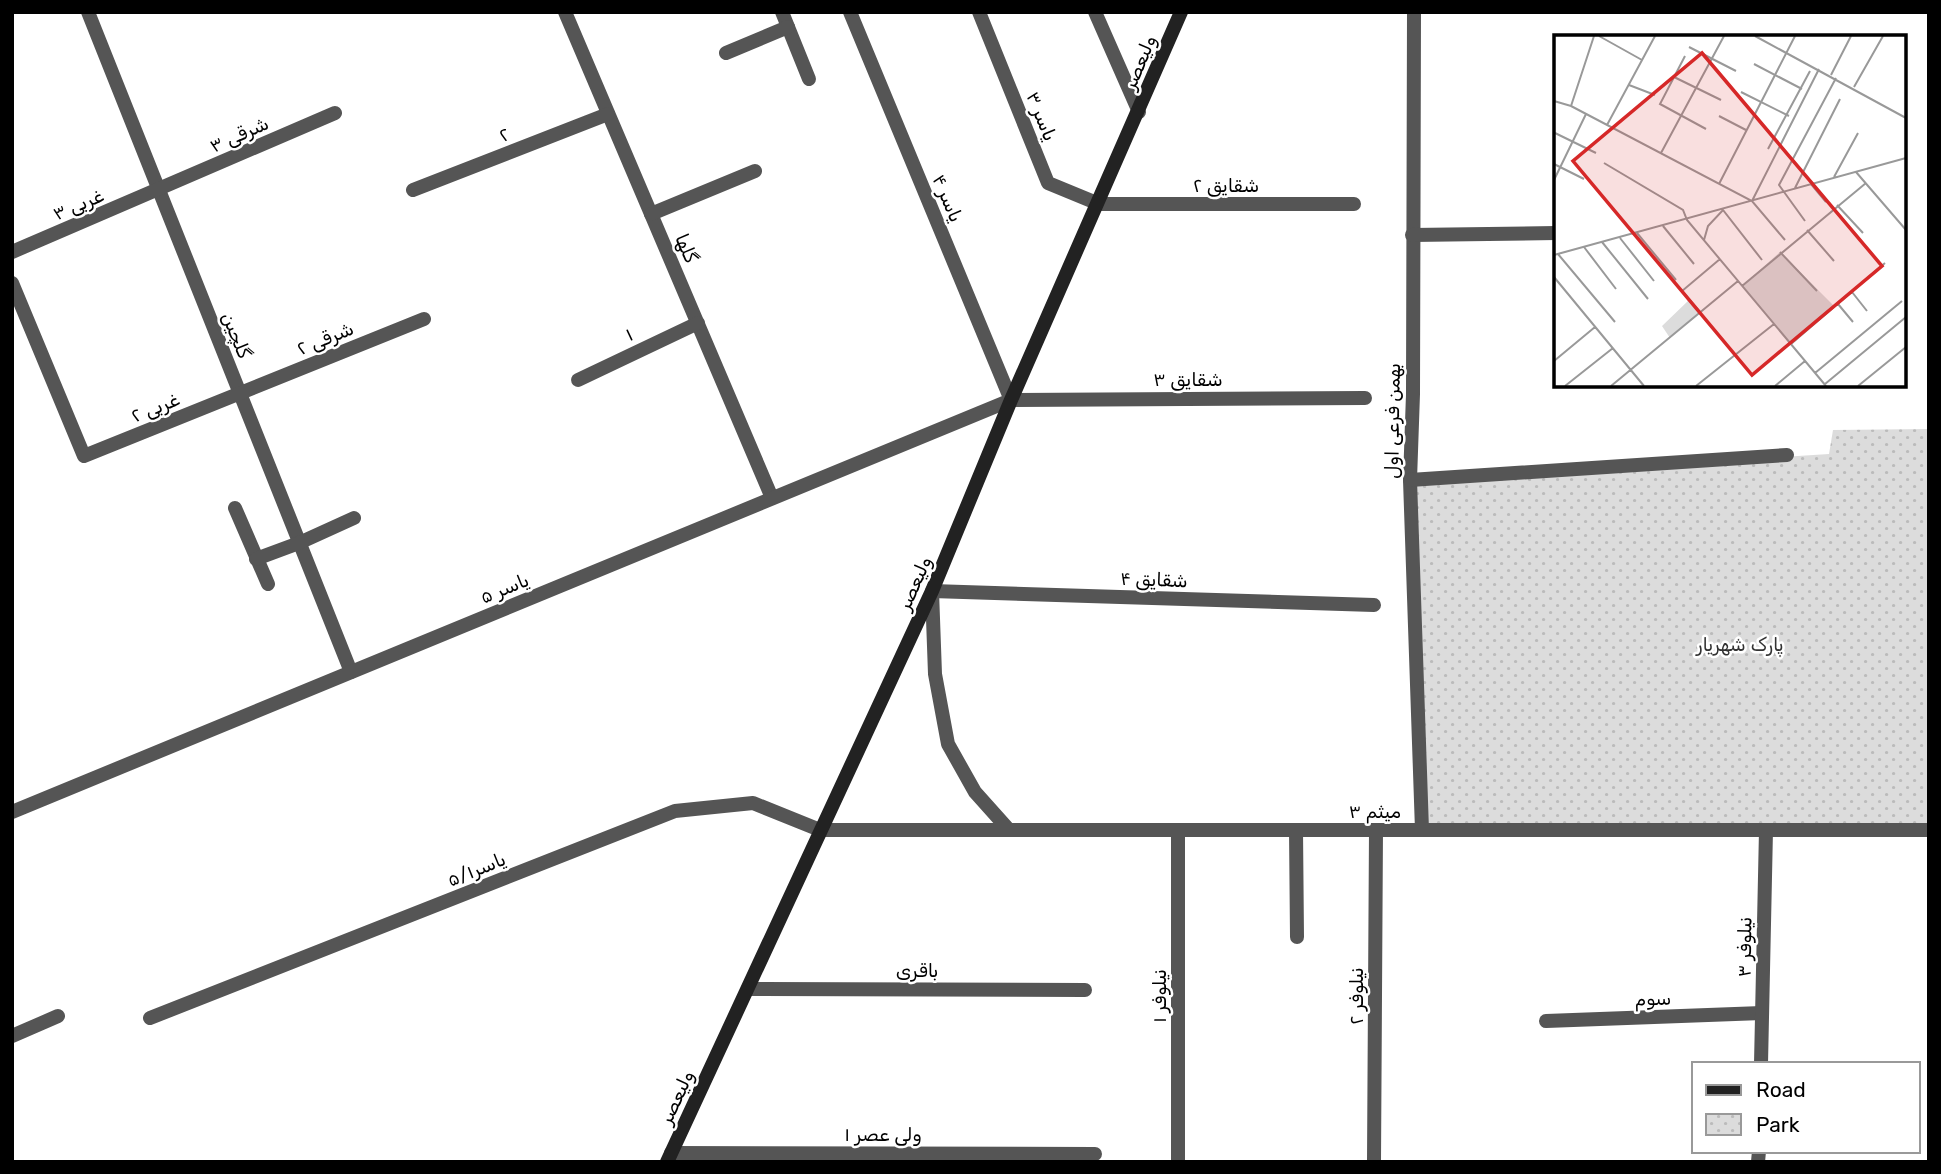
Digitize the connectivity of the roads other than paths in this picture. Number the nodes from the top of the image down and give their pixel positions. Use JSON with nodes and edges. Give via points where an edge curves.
{"nodes":[{"id":1,"x":88,"y":12,"type":"edge"},
{"id":2,"x":782,"y":12,"type":"edge"},
{"id":3,"x":850,"y":12,"type":"edge"},
{"id":4,"x":979,"y":12,"type":"edge"},
{"id":5,"x":1095,"y":12,"type":"edge"},
{"id":6,"x":1181,"y":12,"type":"edge"},
{"id":7,"x":1414,"y":12,"type":"edge"},
{"id":8,"x":570,"y":14,"type":"edge"},
{"id":9,"x":788,"y":27,"type":"junction"},
{"id":10,"x":726,"y":53,"type":"dead end"},
{"id":11,"x":809,"y":79,"type":"dead end"},
{"id":12,"x":1139,"y":112,"type":"junction"},
{"id":13,"x":335,"y":113,"type":"dead end"},
{"id":14,"x":608,"y":114,"type":"junction"},
{"id":15,"x":755,"y":171,"type":"dead end"},
{"id":16,"x":413,"y":190,"type":"dead end"},
{"id":17,"x":159,"y":191,"type":"junction"},
{"id":18,"x":1099,"y":204,"type":"junction"},
{"id":19,"x":1354,"y":204,"type":"dead end"},
{"id":20,"x":651,"y":214,"type":"junction"},
{"id":21,"x":1554,"y":233,"type":"edge"},
{"id":22,"x":1412,"y":235,"type":"junction"},
{"id":23,"x":12,"y":253,"type":"edge"},
{"id":24,"x":12,"y":283,"type":"edge"},
{"id":25,"x":424,"y":319,"type":"dead end"},
{"id":26,"x":698,"y":323,"type":"junction"},
{"id":27,"x":578,"y":380,"type":"dead end"},
{"id":28,"x":240,"y":394,"type":"junction"},
{"id":29,"x":1365,"y":398,"type":"dead end"},
{"id":30,"x":1011,"y":400,"type":"junction"},
{"id":31,"x":1787,"y":455,"type":"dead end"},
{"id":32,"x":1410,"y":480,"type":"junction"},
{"id":33,"x":772,"y":498,"type":"junction"},
{"id":34,"x":235,"y":508,"type":"dead end"},
{"id":35,"x":354,"y":518,"type":"dead end"},
{"id":36,"x":299,"y":543,"type":"junction"},
{"id":37,"x":256,"y":559,"type":"junction"},
{"id":38,"x":268,"y":584,"type":"dead end"},
{"id":39,"x":932,"y":591,"type":"junction"},
{"id":40,"x":1374,"y":606,"type":"dead end"},
{"id":41,"x":351,"y":672,"type":"junction"},
{"id":42,"x":12,"y":812,"type":"edge"},
{"id":43,"x":820,"y":830,"type":"junction"},
{"id":44,"x":1009,"y":830,"type":"junction"},
{"id":45,"x":1178,"y":830,"type":"junction"},
{"id":46,"x":1296,"y":830,"type":"junction"},
{"id":47,"x":1376,"y":830,"type":"junction"},
{"id":48,"x":1422,"y":830,"type":"junction"},
{"id":49,"x":1766,"y":830,"type":"junction"},
{"id":50,"x":1929,"y":830,"type":"edge"},
{"id":51,"x":1297,"y":937,"type":"dead end"},
{"id":52,"x":748,"y":989,"type":"junction"},
{"id":53,"x":1085,"y":990,"type":"dead end"},
{"id":54,"x":1762,"y":1013,"type":"junction"},
{"id":55,"x":58,"y":1016,"type":"dead end"},
{"id":56,"x":150,"y":1018,"type":"dead end"},
{"id":57,"x":1546,"y":1021,"type":"dead end"},
{"id":58,"x":12,"y":1036,"type":"edge"},
{"id":59,"x":1761,"y":1062,"type":"edge"},
{"id":60,"x":1095,"y":1154,"type":"dead end"},
{"id":61,"x":669,"y":1157,"type":"edge"},
{"id":62,"x":1178,"y":1162,"type":"edge"},
{"id":63,"x":1374,"y":1162,"type":"edge"}],
"edges":[{"from":1,"to":17,"type":"street","name":"گلچین"},
{"from":2,"to":9,"type":"street"},
{"from":3,"to":30,"type":"street","name":"یاسر ۴"},
{"from":4,"to":18,"type":"street","name":"یاسر ۳","via":[[1048,183]]},
{"from":5,"to":12,"type":"street"},
{"from":6,"to":12,"type":"main road","name":"ولیعصر"},
{"from":7,"to":22,"type":"street","name":"بهمن فرعی اول"},
{"from":8,"to":14,"type":"street","name":"گلها"},
{"from":9,"to":10,"type":"street"},
{"from":9,"to":11,"type":"street"},
{"from":12,"to":18,"type":"main road","name":"ولیعصر"},
{"from":13,"to":17,"type":"street","name":"۳ شرقی"},
{"from":14,"to":16,"type":"street","name":"۲"},
{"from":14,"to":20,"type":"street","name":"گلها"},
{"from":15,"to":20,"type":"street"},
{"from":17,"to":23,"type":"street","name":"۳ غربی"},
{"from":17,"to":28,"type":"street","name":"گلچین"},
{"from":18,"to":19,"type":"street","name":"شقایق ۲"},
{"from":18,"to":30,"type":"main road","name":"ولیعصر"},
{"from":20,"to":26,"type":"street","name":"گلها"},
{"from":21,"to":22,"type":"street"},
{"from":22,"to":32,"type":"street","name":"بهمن فرعی اول"},
{"from":24,"to":28,"type":"street","name":"۲ غربی","via":[[84,456]]},
{"from":25,"to":28,"type":"street","name":"۲ شرقی"},
{"from":26,"to":27,"type":"street","name":"۱"},
{"from":26,"to":33,"type":"street","name":"گلها"},
{"from":28,"to":36,"type":"street","name":"گلچین"},
{"from":29,"to":30,"type":"street","name":"شقایق ۳"},
{"from":30,"to":33,"type":"street","name":"یاسر ۵"},
{"from":30,"to":39,"type":"main road","name":"ولیعصر"},
{"from":31,"to":32,"type":"street"},
{"from":32,"to":48,"type":"street","name":"بهمن فرعی اول"},
{"from":33,"to":41,"type":"street","name":"یاسر ۵"},
{"from":34,"to":37,"type":"street"},
{"from":35,"to":36,"type":"street"},
{"from":36,"to":37,"type":"street"},
{"from":36,"to":41,"type":"street","name":"گلچین"},
{"from":37,"to":38,"type":"street"},
{"from":39,"to":40,"type":"street","name":"شقایق ۴"},
{"from":39,"to":43,"type":"main road","name":"ولیعصر"},
{"from":39,"to":44,"type":"street","via":[[935,674],[948,744],[975,792]]},
{"from":41,"to":42,"type":"street","name":"یاسر ۵"},
{"from":43,"to":44,"type":"street","name":"میثم ۳"},
{"from":43,"to":52,"type":"main road","name":"ولیعصر"},
{"from":43,"to":56,"type":"street","name":"یاسر۵/۱","via":[[753,803],[675,811]]},
{"from":44,"to":45,"type":"street","name":"میثم ۳"},
{"from":45,"to":46,"type":"street","name":"میثم ۳"},
{"from":45,"to":62,"type":"street","name":"نیلوفر ۱"},
{"from":46,"to":47,"type":"street","name":"میثم ۳"},
{"from":46,"to":51,"type":"street"},
{"from":47,"to":48,"type":"street","name":"میثم ۳"},
{"from":47,"to":63,"type":"street","name":"نیلوفر ۲"},
{"from":48,"to":49,"type":"street","name":"میثم ۳"},
{"from":49,"to":50,"type":"street","name":"میثم ۳"},
{"from":49,"to":54,"type":"street","name":"نیلوفر ۳"},
{"from":52,"to":53,"type":"street","name":"باقری"},
{"from":52,"to":61,"type":"main road","name":"ولیعصر"},
{"from":54,"to":57,"type":"street","name":"سوم"},
{"from":54,"to":59,"type":"street","name":"نیلوفر ۳"},
{"from":55,"to":58,"type":"street"},
{"from":60,"to":61,"type":"street","name":"ولی عصر ۱"}]}
